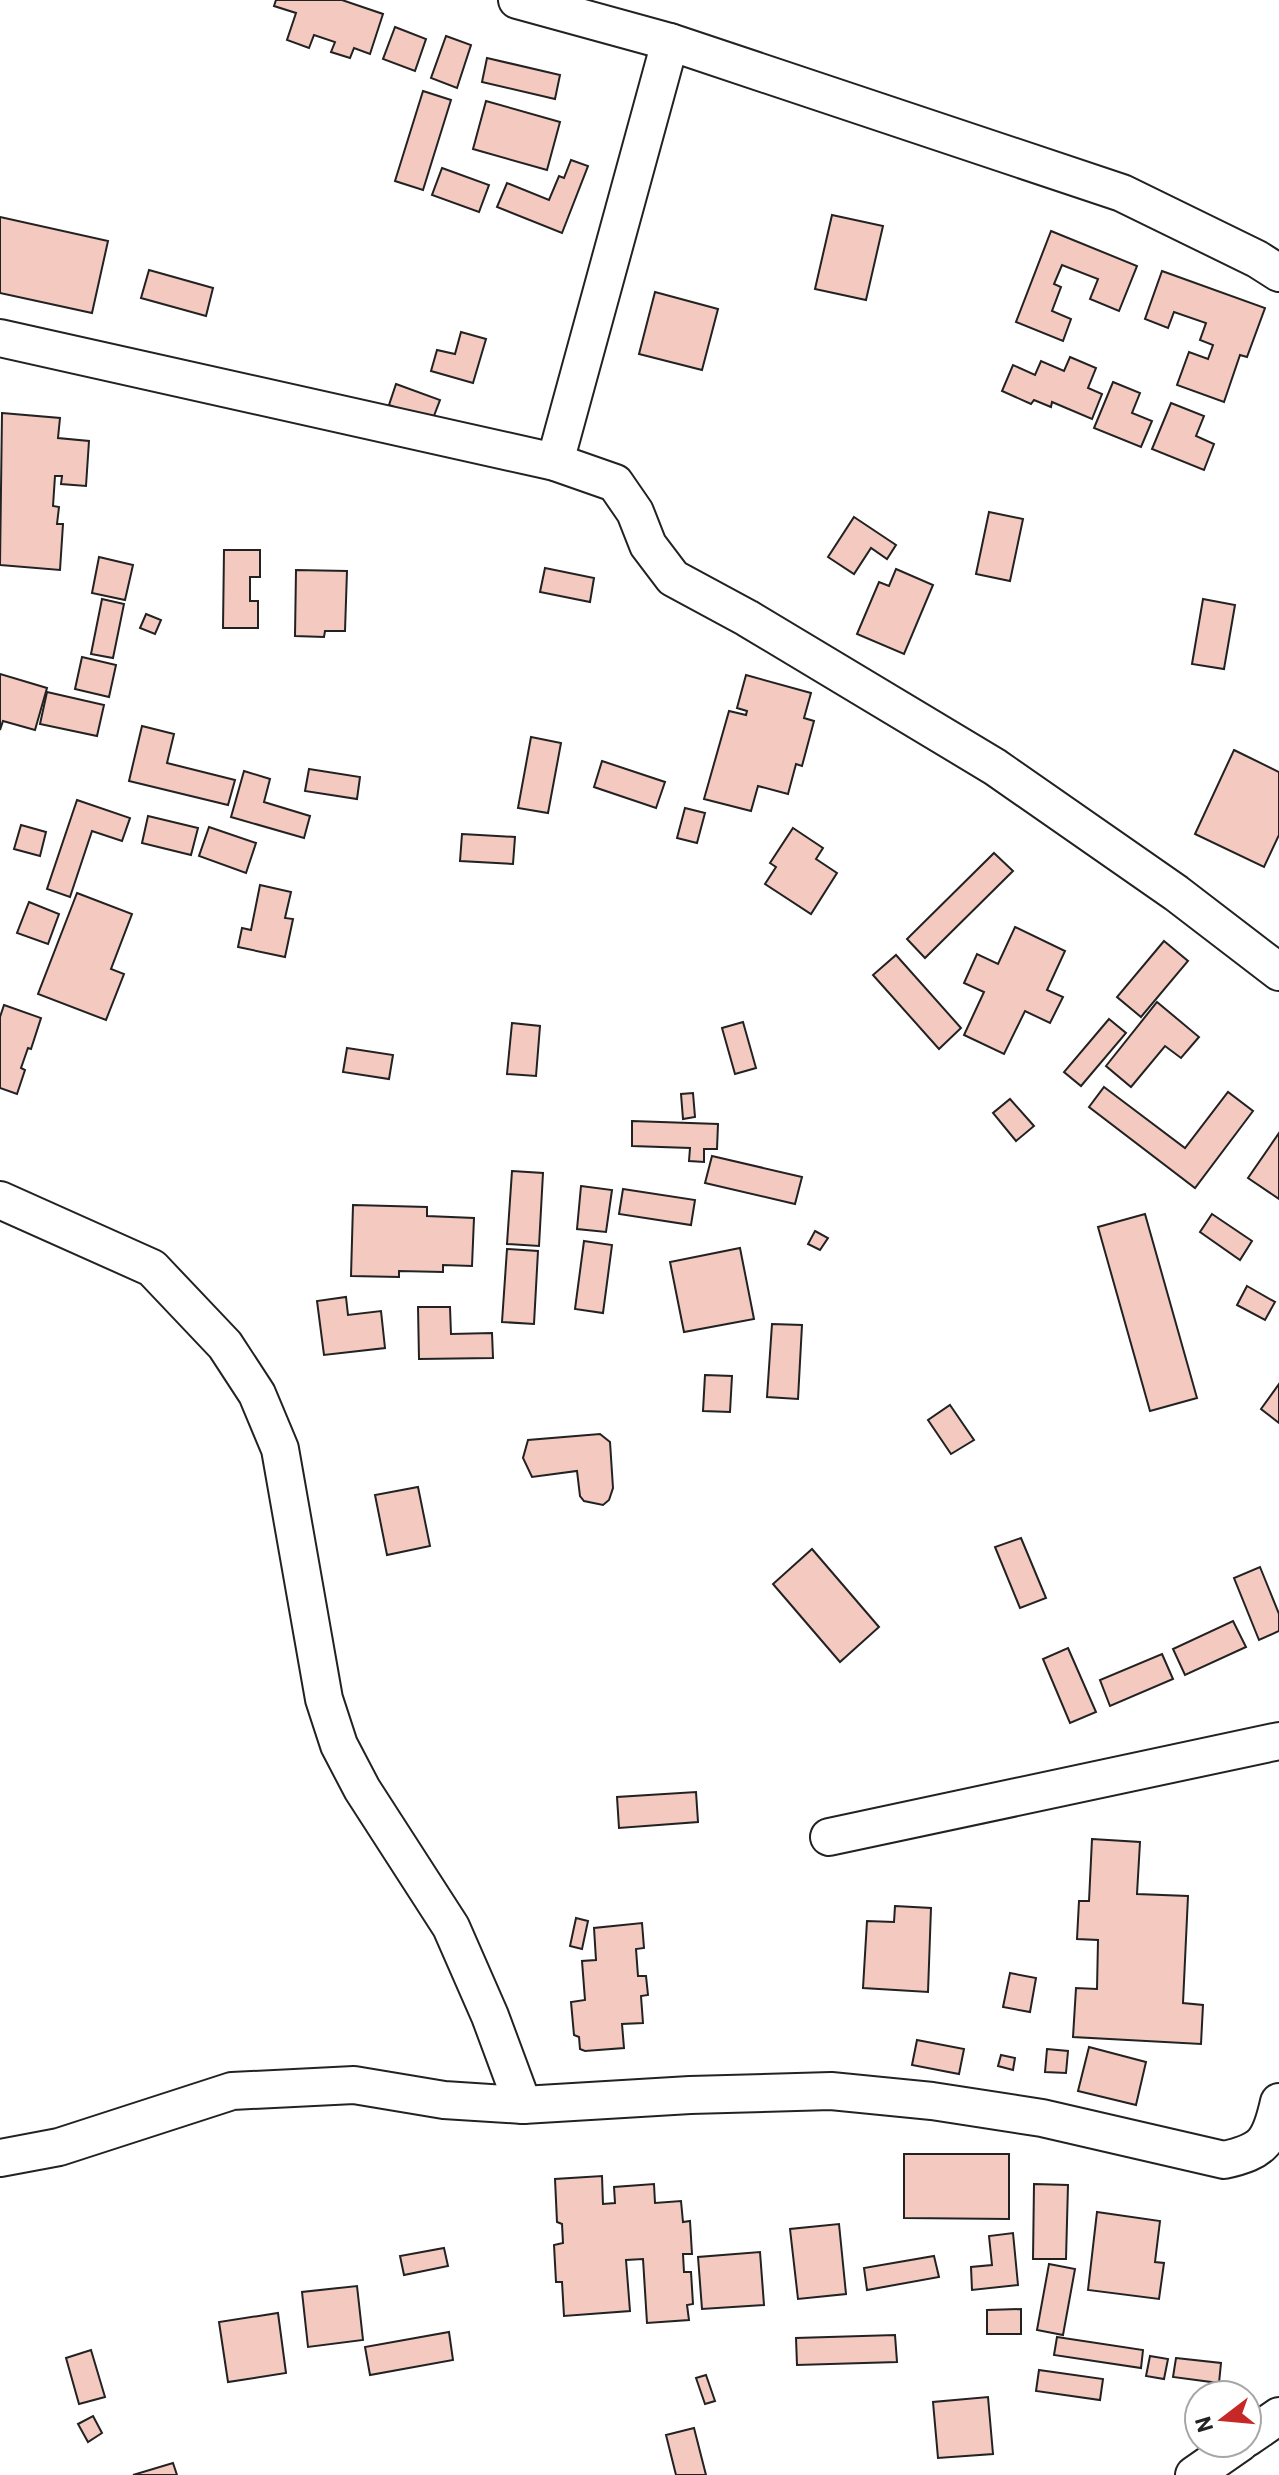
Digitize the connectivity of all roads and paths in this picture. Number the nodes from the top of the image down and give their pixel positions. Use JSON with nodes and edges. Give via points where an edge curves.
{"nodes":[{"id":1,"x":517,"y":0,"type":"edge"},
{"id":2,"x":670,"y":42,"type":"junction"},
{"id":3,"x":1279,"y":273,"type":"edge"},
{"id":4,"x":0,"y":338,"type":"edge"},
{"id":5,"x":555,"y":462,"type":"junction"},
{"id":6,"x":1279,"y":972,"type":"edge"},
{"id":7,"x":6,"y":1208,"type":"edge"},
{"id":8,"x":1279,"y":1741,"type":"edge"},
{"id":9,"x":829,"y":1837,"type":"dead end"},
{"id":10,"x":1279,"y":2102,"type":"edge"},
{"id":11,"x":523,"y":2105,"type":"junction"},
{"id":12,"x":0,"y":2158,"type":"edge"},
{"id":13,"x":1217,"y":2459,"type":"edge"},
{"id":14,"x":1194,"y":2475,"type":"edge"}],
"edges":[{"from":1,"to":2,"type":"street"},
{"from":2,"to":3,"type":"street","via":[[1122,193]]},
{"from":2,"to":5,"type":"street"},
{"from":4,"to":5,"type":"street"},
{"from":5,"to":6,"type":"street","via":[[615,483],[635,512],[648,545],[673,578],[995,767]]},
{"from":7,"to":11,"type":"street","via":[[152,1268],[225,1345],[257,1394],[280,1449],[324,1699],[339,1745],[451,1927]]},
{"from":8,"to":9,"type":"street"},
{"from":10,"to":11,"type":"street","via":[[1273,2130],[1252,2153],[1224,2160],[1042,2118],[831,2091]]},
{"from":11,"to":12,"type":"street","via":[[444,2100],[354,2085],[232,2091],[59,2147]]},
{"from":13,"to":14,"type":"street"}]}
